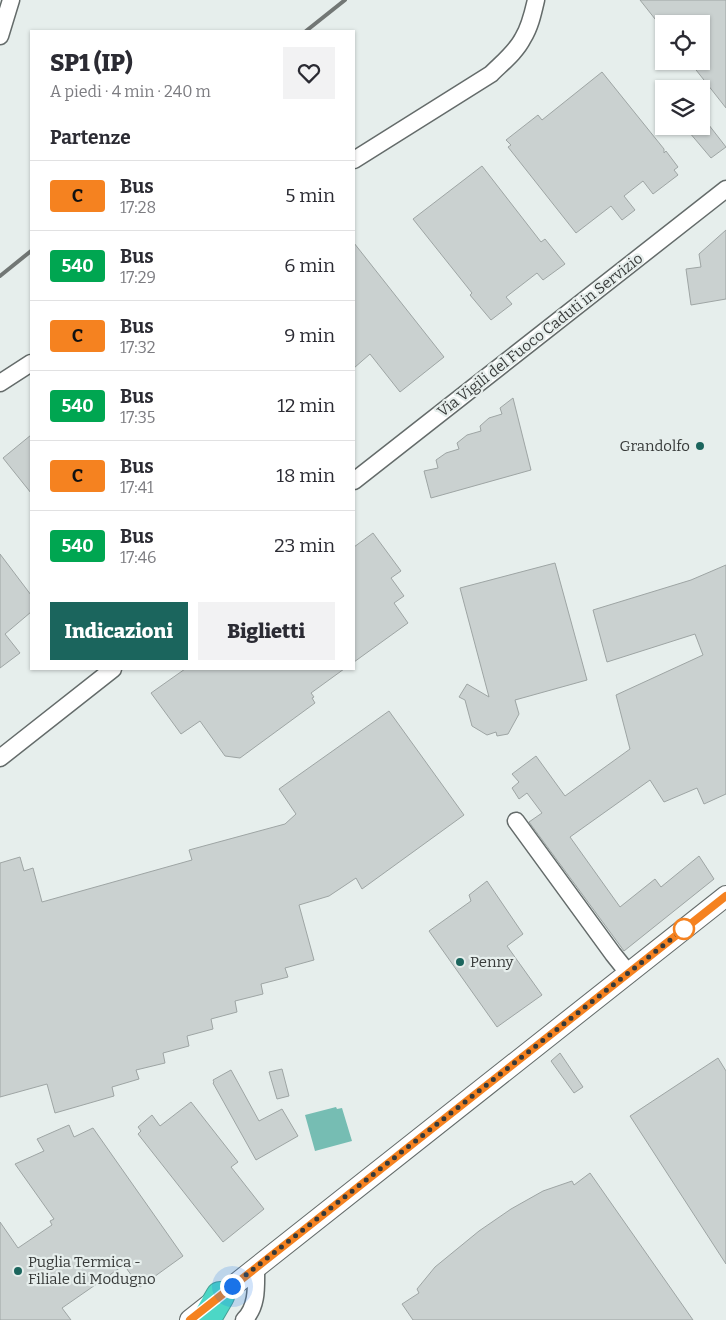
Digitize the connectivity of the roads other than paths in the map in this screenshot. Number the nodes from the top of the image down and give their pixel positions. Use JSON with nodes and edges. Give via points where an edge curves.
{"nodes":[{"id":1,"x":11,"y":0,"type":"edge"},
{"id":2,"x":536,"y":0,"type":"edge"},
{"id":3,"x":0,"y":36,"type":"edge"},
{"id":4,"x":355,"y":159,"type":"edge"},
{"id":5,"x":726,"y":189,"type":"edge"},
{"id":6,"x":30,"y":364,"type":"edge"},
{"id":7,"x":0,"y":383,"type":"edge"},
{"id":8,"x":355,"y":479,"type":"edge"},
{"id":9,"x":113,"y":670,"type":"edge"},
{"id":10,"x":0,"y":758,"type":"edge"},
{"id":11,"x":516,"y":821,"type":"dead end"},
{"id":12,"x":726,"y":896,"type":"edge"},
{"id":13,"x":628,"y":974,"type":"junction"},
{"id":14,"x":256,"y":1267,"type":"junction"},
{"id":15,"x":220,"y":1296,"type":"junction"},
{"id":16,"x":190,"y":1320,"type":"edge"},
{"id":17,"x":206,"y":1320,"type":"edge"},
{"id":18,"x":244,"y":1320,"type":"edge"}],
"edges":[{"from":1,"to":3,"type":"street"},
{"from":2,"to":4,"type":"street","via":[[523,39],[491,74]]},
{"from":5,"to":8,"type":"street","name":"Via Vigili del Fuoco Caduti in Servizio"},
{"from":6,"to":7,"type":"street"},
{"from":9,"to":10,"type":"street"},
{"from":11,"to":13,"type":"street"},
{"from":12,"to":13,"type":"street"},
{"from":13,"to":14,"type":"street"},
{"from":14,"to":15,"type":"street"},
{"from":14,"to":18,"type":"street","via":[[253,1308]]},
{"from":15,"to":16,"type":"street"},
{"from":15,"to":17,"type":"highway"}]}
